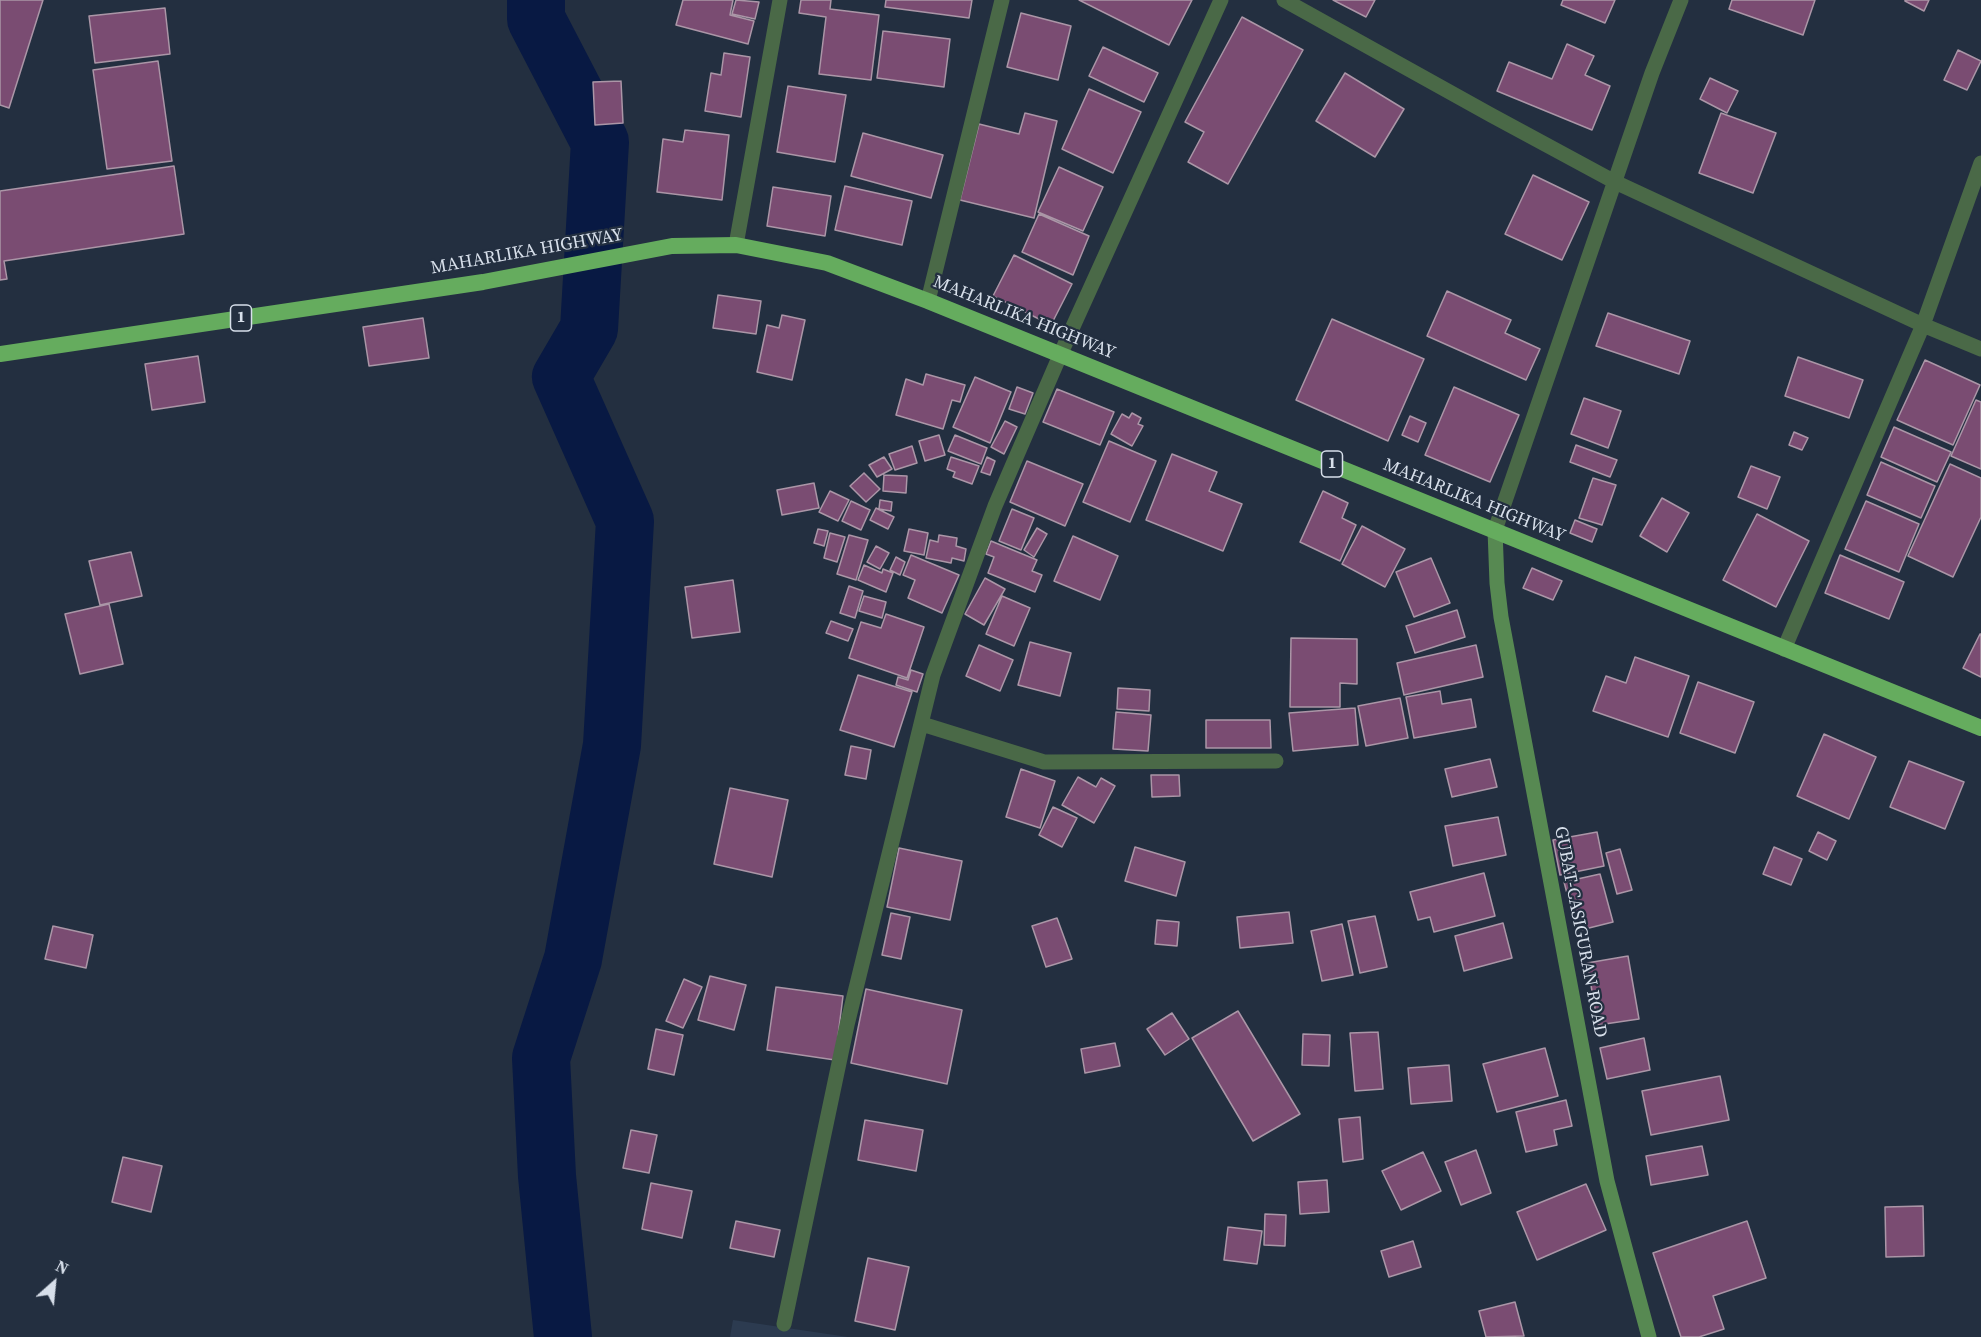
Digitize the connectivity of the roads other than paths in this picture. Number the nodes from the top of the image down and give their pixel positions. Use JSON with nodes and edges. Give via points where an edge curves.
{"nodes":[{"id":1,"x":780,"y":0,"type":"edge"},
{"id":2,"x":1002,"y":0,"type":"edge"},
{"id":3,"x":1221,"y":0,"type":"edge"},
{"id":4,"x":1284,"y":0,"type":"edge"},
{"id":5,"x":1681,"y":0,"type":"edge"},
{"id":6,"x":1981,"y":163,"type":"edge"},
{"id":7,"x":1616,"y":182,"type":"junction"},
{"id":8,"x":736,"y":245,"type":"junction"},
{"id":9,"x":928,"y":301,"type":"junction"},
{"id":10,"x":1923,"y":325,"type":"junction"},
{"id":11,"x":1981,"y":349,"type":"edge"},
{"id":12,"x":1061,"y":353,"type":"junction"},
{"id":13,"x":0,"y":354,"type":"edge"},
{"id":14,"x":1495,"y":530,"type":"junction"},
{"id":15,"x":1784,"y":649,"type":"junction"},
{"id":16,"x":922,"y":724,"type":"junction"},
{"id":17,"x":1981,"y":728,"type":"edge"},
{"id":18,"x":1276,"y":761,"type":"dead end"},
{"id":19,"x":784,"y":1324,"type":"dead end"},
{"id":20,"x":1649,"y":1337,"type":"edge"}],
"edges":[{"from":1,"to":8,"type":"street"},
{"from":2,"to":9,"type":"street"},
{"from":3,"to":12,"type":"street"},
{"from":4,"to":7,"type":"street"},
{"from":5,"to":7,"type":"street"},
{"from":6,"to":10,"type":"street"},
{"from":7,"to":10,"type":"street"},
{"from":7,"to":14,"type":"street"},
{"from":8,"to":9,"type":"highway","name":"MAHARLIKA HIGHWAY","number":"1","via":[[827,263]]},
{"from":8,"to":13,"type":"highway","name":"MAHARLIKA HIGHWAY","number":"1","via":[[672,246],[483,282]]},
{"from":9,"to":12,"type":"highway","name":"MAHARLIKA HIGHWAY","number":"1"},
{"from":10,"to":11,"type":"street"},
{"from":10,"to":15,"type":"street"},
{"from":12,"to":14,"type":"highway","name":"MAHARLIKA HIGHWAY","number":"1"},
{"from":12,"to":16,"type":"street","via":[[995,506],[933,675]]},
{"from":14,"to":15,"type":"highway","name":"MAHARLIKA HIGHWAY","number":"1"},
{"from":14,"to":20,"type":"main road","name":"GUBAT-CASIGURAN ROAD","via":[[1501,616],[1605,1170]]},
{"from":15,"to":17,"type":"highway","name":"MAHARLIKA HIGHWAY","number":"1"},
{"from":16,"to":18,"type":"street","via":[[1044,762]]},
{"from":16,"to":19,"type":"street","via":[[847,1025]]}]}
